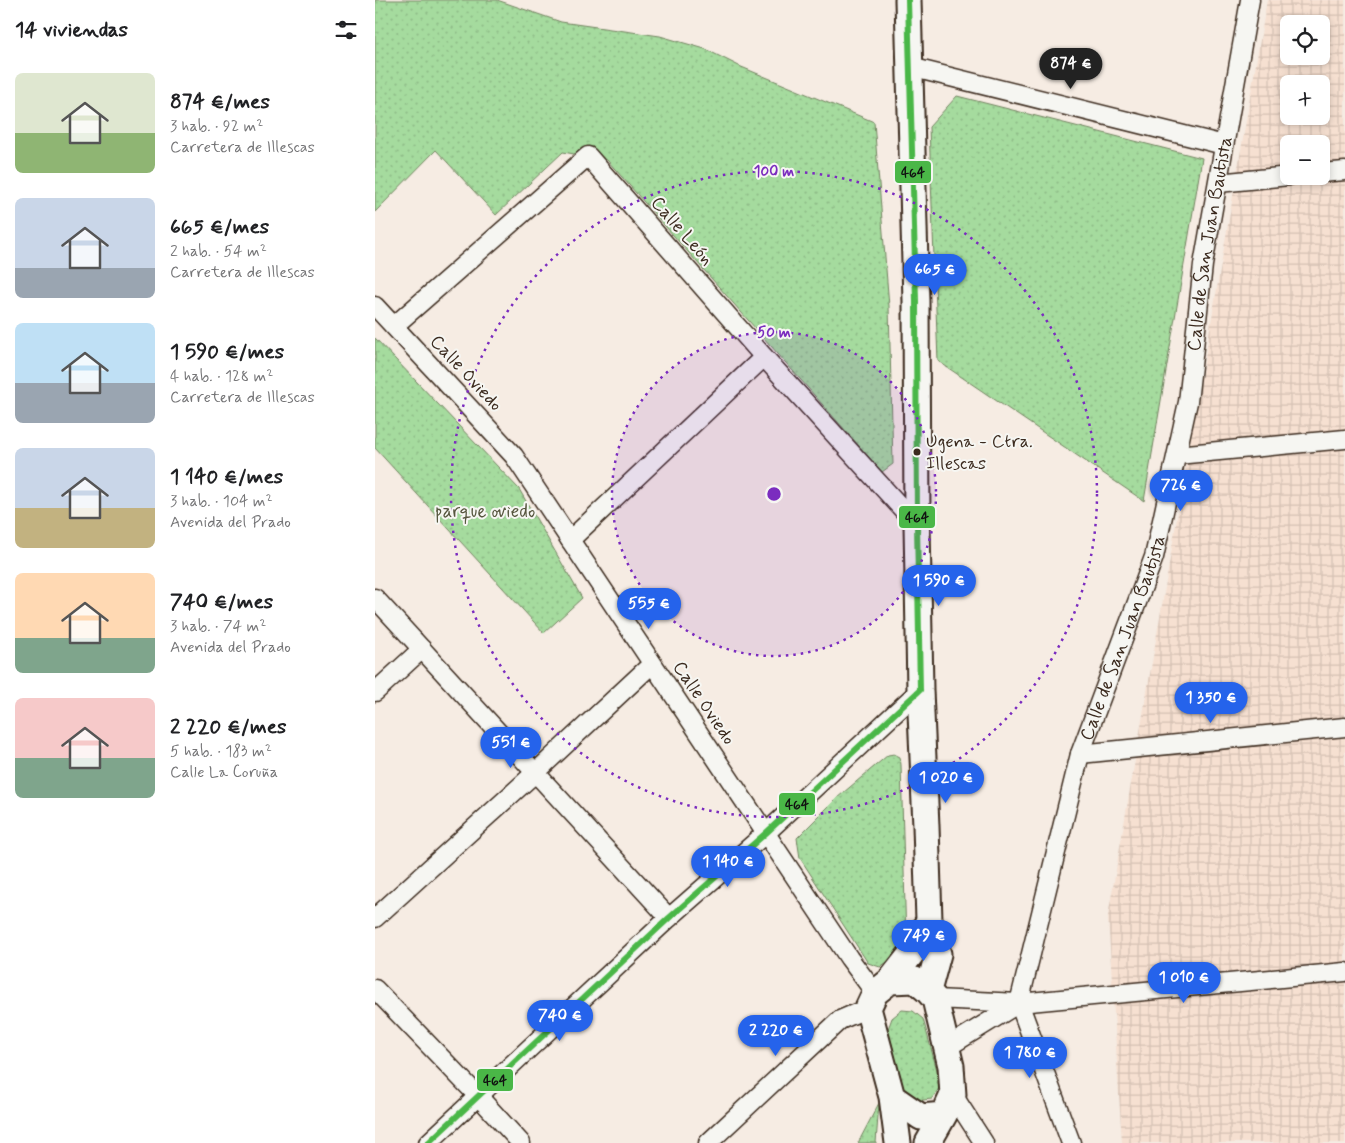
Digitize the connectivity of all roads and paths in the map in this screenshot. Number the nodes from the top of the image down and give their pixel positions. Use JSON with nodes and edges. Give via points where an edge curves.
{"nodes":[{"id":1,"x":908,"y":0,"type":"edge"},
{"id":2,"x":1250,"y":0,"type":"edge"},
{"id":3,"x":910,"y":67,"type":"junction"},
{"id":4,"x":1225,"y":145,"type":"junction"},
{"id":5,"x":1345,"y":170,"type":"edge"},
{"id":6,"x":1330,"y":172,"type":"edge"},
{"id":7,"x":1280,"y":177,"type":"edge"},
{"id":8,"x":1218,"y":183,"type":"junction"},
{"id":9,"x":375,"y":306,"type":"edge"},
{"id":10,"x":394,"y":326,"type":"junction"},
{"id":11,"x":764,"y":357,"type":"junction"},
{"id":12,"x":1345,"y":439,"type":"edge"},
{"id":13,"x":1177,"y":455,"type":"junction"},
{"id":14,"x":917,"y":525,"type":"junction"},
{"id":15,"x":570,"y":540,"type":"junction"},
{"id":16,"x":375,"y":598,"type":"edge"},
{"id":17,"x":422,"y":648,"type":"junction"},
{"id":18,"x":652,"y":664,"type":"junction"},
{"id":19,"x":921,"y":690,"type":"junction"},
{"id":20,"x":375,"y":692,"type":"edge"},
{"id":21,"x":1345,"y":727,"type":"edge"},
{"id":22,"x":1080,"y":754,"type":"junction"},
{"id":23,"x":536,"y":772,"type":"junction"},
{"id":24,"x":766,"y":833,"type":"junction"},
{"id":25,"x":375,"y":918,"type":"edge"},
{"id":26,"x":669,"y":918,"type":"junction"},
{"id":27,"x":929,"y":920,"type":"junction"},
{"id":28,"x":1345,"y":972,"type":"edge"},
{"id":29,"x":375,"y":989,"type":"edge"},
{"id":30,"x":878,"y":994,"type":"junction"},
{"id":31,"x":931,"y":995,"type":"junction"},
{"id":32,"x":1019,"y":1003,"type":"junction"},
{"id":33,"x":946,"y":1048,"type":"junction"},
{"id":34,"x":478,"y":1096,"type":"junction"},
{"id":35,"x":892,"y":1097,"type":"junction"},
{"id":36,"x":949,"y":1105,"type":"junction"},
{"id":37,"x":428,"y":1143,"type":"edge"},
{"id":38,"x":521,"y":1143,"type":"edge"},
{"id":39,"x":708,"y":1143,"type":"edge"},
{"id":40,"x":898,"y":1143,"type":"edge"},
{"id":41,"x":928,"y":1143,"type":"edge"},
{"id":42,"x":984,"y":1143,"type":"edge"},
{"id":43,"x":1071,"y":1143,"type":"edge"}],
"edges":[{"from":1,"to":3,"type":"street"},
{"from":2,"to":4,"type":"street","name":"Calle de San Juan Bautista"},
{"from":3,"to":4,"type":"street"},
{"from":3,"to":14,"type":"street"},
{"from":4,"to":8,"type":"street","name":"Calle de San Juan Bautista"},
{"from":5,"to":6,"type":"street"},
{"from":7,"to":8,"type":"street"},
{"from":8,"to":13,"type":"street","name":"Calle de San Juan Bautista","via":[[1203,265],[1188,402]]},
{"from":9,"to":10,"type":"street","name":"Calle Oviedo"},
{"from":10,"to":11,"type":"street","name":"Calle León","via":[[588,156]]},
{"from":10,"to":15,"type":"street","name":"Calle Oviedo","via":[[514,456]]},
{"from":11,"to":14,"type":"street","name":"Calle León"},
{"from":11,"to":15,"type":"street"},
{"from":12,"to":13,"type":"street"},
{"from":13,"to":22,"type":"street","name":"Calle de San Juan Bautista","via":[[1154,557]]},
{"from":14,"to":19,"type":"street"},
{"from":15,"to":18,"type":"street","name":"Calle Oviedo"},
{"from":16,"to":17,"type":"street"},
{"from":17,"to":20,"type":"street"},
{"from":17,"to":23,"type":"street"},
{"from":18,"to":23,"type":"street"},
{"from":18,"to":24,"type":"street","name":"Calle Oviedo"},
{"from":19,"to":24,"type":"street"},
{"from":19,"to":27,"type":"street"},
{"from":21,"to":22,"type":"street"},
{"from":22,"to":32,"type":"street","name":"Calle de San Juan Bautista"},
{"from":23,"to":25,"type":"street"},
{"from":23,"to":26,"type":"street"},
{"from":24,"to":26,"type":"street"},
{"from":24,"to":30,"type":"street","name":"Calle Oviedo","via":[[849,958]]},
{"from":26,"to":34,"type":"street"},
{"from":27,"to":30,"type":"street","via":[[913,953]]},
{"from":27,"to":31,"type":"street","via":[[938,954]]},
{"from":28,"to":32,"type":"street"},
{"from":29,"to":34,"type":"street"},
{"from":30,"to":31,"type":"street","via":[[915,980]]},
{"from":30,"to":35,"type":"street"},
{"from":30,"to":39,"type":"street","via":[[840,1020]]},
{"from":31,"to":32,"type":"street"},
{"from":31,"to":33,"type":"street"},
{"from":32,"to":33,"type":"street"},
{"from":32,"to":43,"type":"street"},
{"from":33,"to":36,"type":"street","via":[[951,1066]]},
{"from":34,"to":37,"type":"street"},
{"from":34,"to":38,"type":"street"},
{"from":35,"to":36,"type":"street","via":[[921,1117]]},
{"from":35,"to":40,"type":"street"},
{"from":36,"to":41,"type":"street"},
{"from":36,"to":42,"type":"street"}]}
